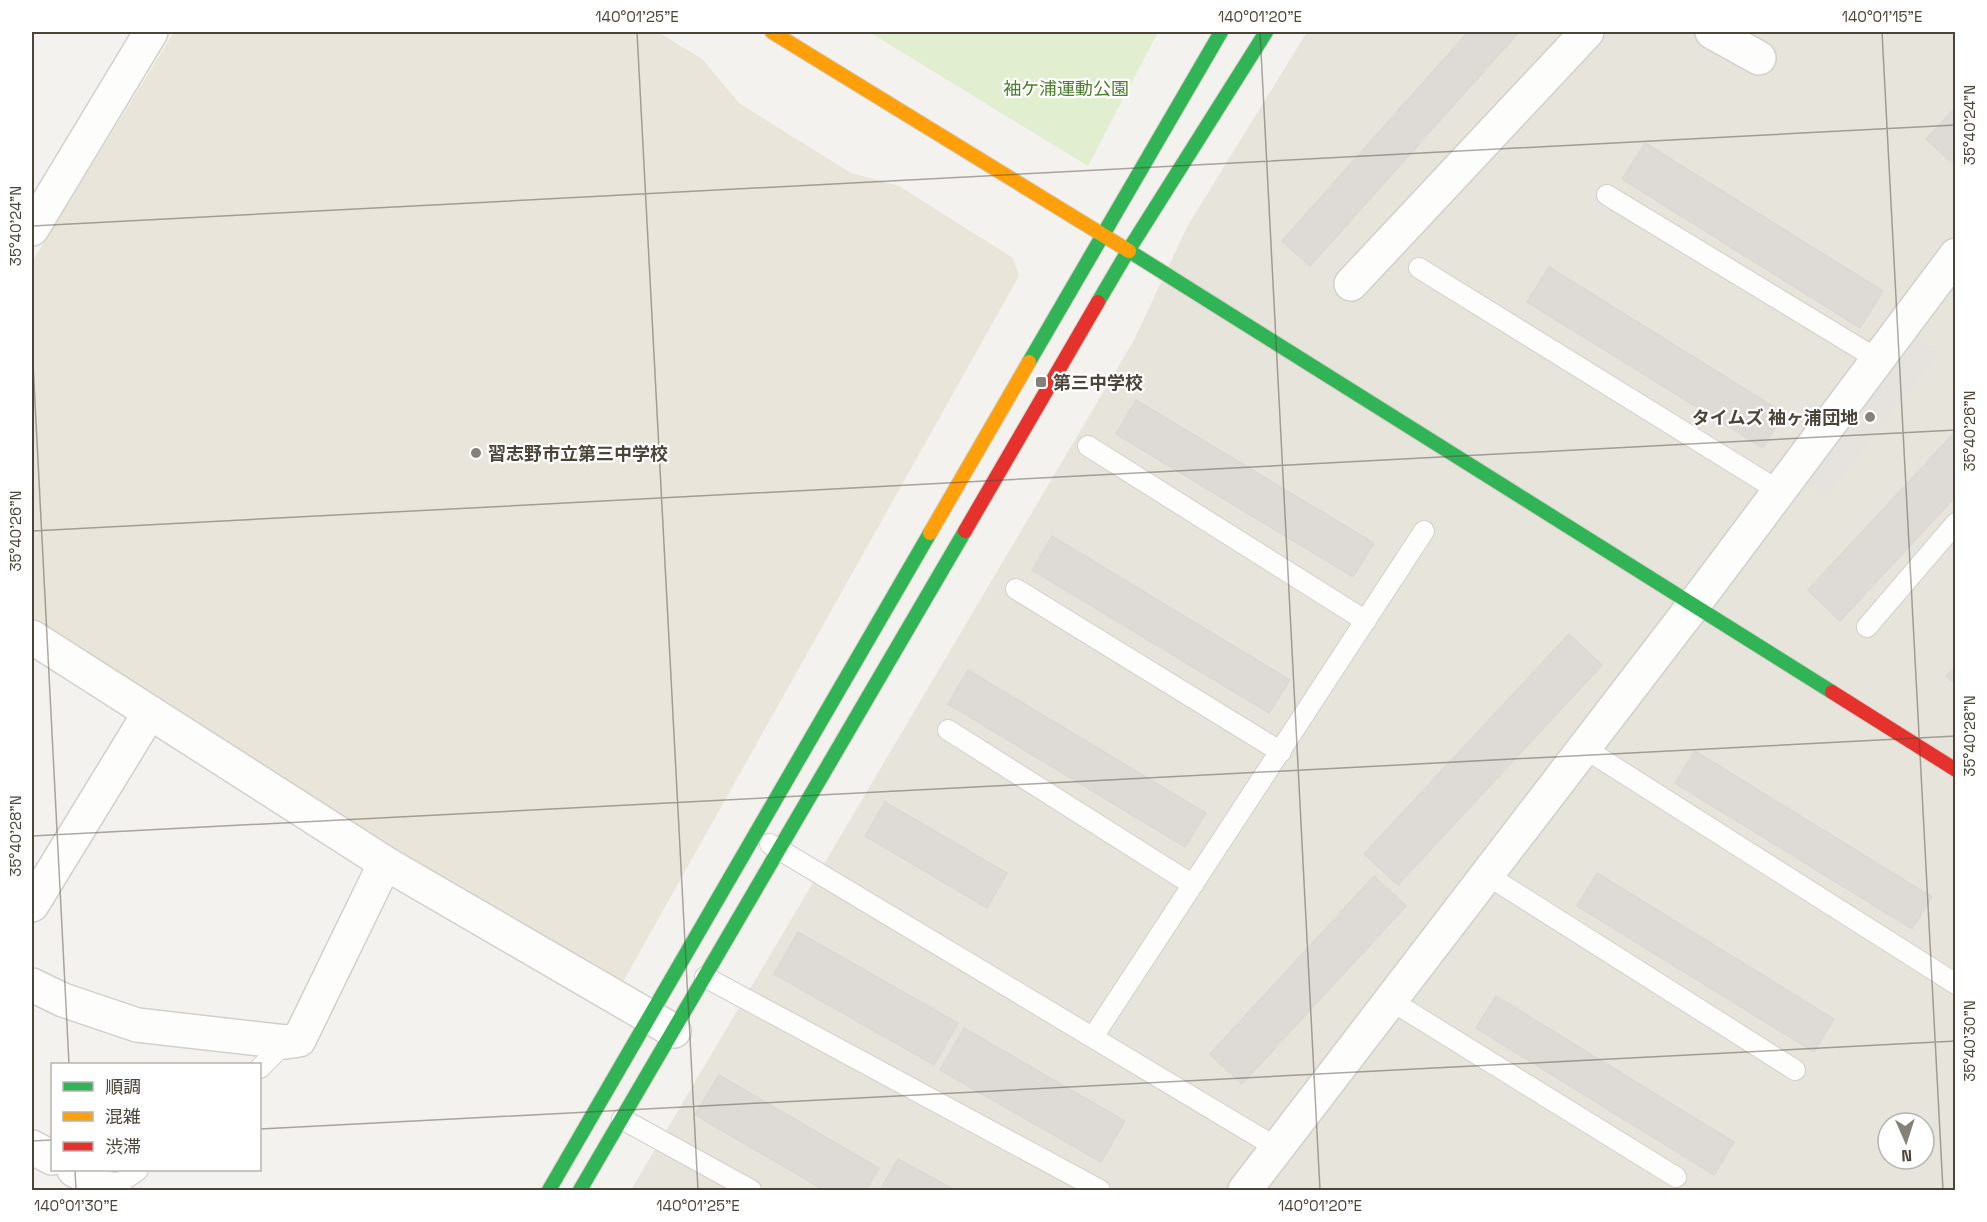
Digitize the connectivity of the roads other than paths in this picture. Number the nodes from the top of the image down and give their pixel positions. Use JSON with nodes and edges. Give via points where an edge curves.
{"nodes":[{"id":1,"x":151,"y":32,"type":"edge"},
{"id":2,"x":772,"y":32,"type":"edge"},
{"id":3,"x":1221,"y":32,"type":"edge"},
{"id":4,"x":1266,"y":32,"type":"edge"},
{"id":5,"x":1587,"y":32,"type":"edge"},
{"id":6,"x":1712,"y":32,"type":"edge"},
{"id":7,"x":1759,"y":58,"type":"dead end"},
{"id":8,"x":41,"y":190,"type":"edge"},
{"id":9,"x":1607,"y":195,"type":"dead end"},
{"id":10,"x":32,"y":229,"type":"edge"},
{"id":11,"x":1102,"y":235,"type":"junction"},
{"id":12,"x":1128,"y":251,"type":"junction"},
{"id":13,"x":1419,"y":268,"type":"dead end"},
{"id":14,"x":1951,"y":270,"type":"edge"},
{"id":15,"x":1351,"y":284,"type":"dead end"},
{"id":16,"x":1877,"y":359,"type":"junction"},
{"id":17,"x":1088,"y":446,"type":"dead end"},
{"id":18,"x":1779,"y":491,"type":"junction"},
{"id":19,"x":1956,"y":523,"type":"edge"},
{"id":20,"x":1424,"y":531,"type":"dead end"},
{"id":21,"x":1016,"y":589,"type":"dead end"},
{"id":22,"x":1693,"y":606,"type":"junction"},
{"id":23,"x":1366,"y":621,"type":"junction"},
{"id":24,"x":1867,"y":627,"type":"dead end"},
{"id":25,"x":32,"y":637,"type":"edge"},
{"id":26,"x":150,"y":712,"type":"junction"},
{"id":27,"x":948,"y":730,"type":"dead end"},
{"id":28,"x":1584,"y":748,"type":"junction"},
{"id":29,"x":1281,"y":752,"type":"junction"},
{"id":30,"x":1956,"y":770,"type":"edge"},
{"id":31,"x":756,"y":834,"type":"junction"},
{"id":32,"x":779,"y":850,"type":"junction"},
{"id":33,"x":385,"y":863,"type":"junction"},
{"id":34,"x":1487,"y":875,"type":"junction"},
{"id":35,"x":1193,"y":885,"type":"junction"},
{"id":36,"x":32,"y":905,"type":"edge"},
{"id":37,"x":705,"y":976,"type":"junction"},
{"id":38,"x":1956,"y":984,"type":"edge"},
{"id":39,"x":32,"y":985,"type":"edge"},
{"id":40,"x":1390,"y":1000,"type":"junction"},
{"id":41,"x":662,"y":1024,"type":"junction"},
{"id":42,"x":1093,"y":1037,"type":"junction"},
{"id":43,"x":286,"y":1042,"type":"junction"},
{"id":44,"x":261,"y":1067,"type":"edge"},
{"id":45,"x":1795,"y":1070,"type":"dead end"},
{"id":46,"x":622,"y":1119,"type":"junction"},
{"id":47,"x":32,"y":1147,"type":"edge"},
{"id":48,"x":1277,"y":1148,"type":"junction"},
{"id":49,"x":51,"y":1157,"type":"edge"},
{"id":50,"x":137,"y":1171,"type":"edge"},
{"id":51,"x":1677,"y":1177,"type":"dead end"},
{"id":52,"x":89,"y":1181,"type":"edge"},
{"id":53,"x":549,"y":1191,"type":"edge"},
{"id":54,"x":580,"y":1191,"type":"edge"},
{"id":55,"x":752,"y":1191,"type":"edge"},
{"id":56,"x":1100,"y":1191,"type":"edge"},
{"id":57,"x":1245,"y":1191,"type":"edge"}],
"edges":[{"from":1,"to":8,"type":"street"},
{"from":2,"to":11,"type":"street"},
{"from":3,"to":11,"type":"street"},
{"from":4,"to":12,"type":"street"},
{"from":5,"to":15,"type":"street"},
{"from":6,"to":7,"type":"street"},
{"from":8,"to":10,"type":"street"},
{"from":9,"to":16,"type":"lane"},
{"from":11,"to":12,"type":"street"},
{"from":11,"to":31,"type":"street"},
{"from":12,"to":22,"type":"street"},
{"from":12,"to":32,"type":"street"},
{"from":13,"to":18,"type":"lane"},
{"from":14,"to":16,"type":"street"},
{"from":16,"to":18,"type":"street"},
{"from":17,"to":23,"type":"lane"},
{"from":18,"to":22,"type":"street"},
{"from":19,"to":24,"type":"lane"},
{"from":20,"to":23,"type":"lane"},
{"from":21,"to":29,"type":"lane"},
{"from":22,"to":28,"type":"street"},
{"from":22,"to":30,"type":"street"},
{"from":23,"to":29,"type":"lane"},
{"from":25,"to":26,"type":"street"},
{"from":26,"to":33,"type":"street"},
{"from":26,"to":36,"type":"street"},
{"from":27,"to":35,"type":"lane"},
{"from":28,"to":34,"type":"street"},
{"from":28,"to":38,"type":"lane"},
{"from":29,"to":35,"type":"lane"},
{"from":31,"to":32,"type":"lane"},
{"from":31,"to":41,"type":"street"},
{"from":32,"to":37,"type":"street"},
{"from":32,"to":42,"type":"lane"},
{"from":33,"to":41,"type":"street"},
{"from":33,"to":43,"type":"street","via":[[299,1040]]},
{"from":34,"to":40,"type":"street"},
{"from":34,"to":45,"type":"lane"},
{"from":35,"to":42,"type":"lane"},
{"from":37,"to":41,"type":"street"},
{"from":37,"to":56,"type":"lane"},
{"from":39,"to":43,"type":"street","via":[[137,1025]]},
{"from":40,"to":48,"type":"street"},
{"from":40,"to":51,"type":"lane"},
{"from":41,"to":46,"type":"street"},
{"from":41,"to":53,"type":"street"},
{"from":42,"to":48,"type":"lane"},
{"from":43,"to":44,"type":"lane"},
{"from":46,"to":54,"type":"street"},
{"from":46,"to":55,"type":"lane"},
{"from":47,"to":49,"type":"street"},
{"from":48,"to":57,"type":"street"},
{"from":50,"to":52,"type":"lane","via":[[120,1184]]}]}
